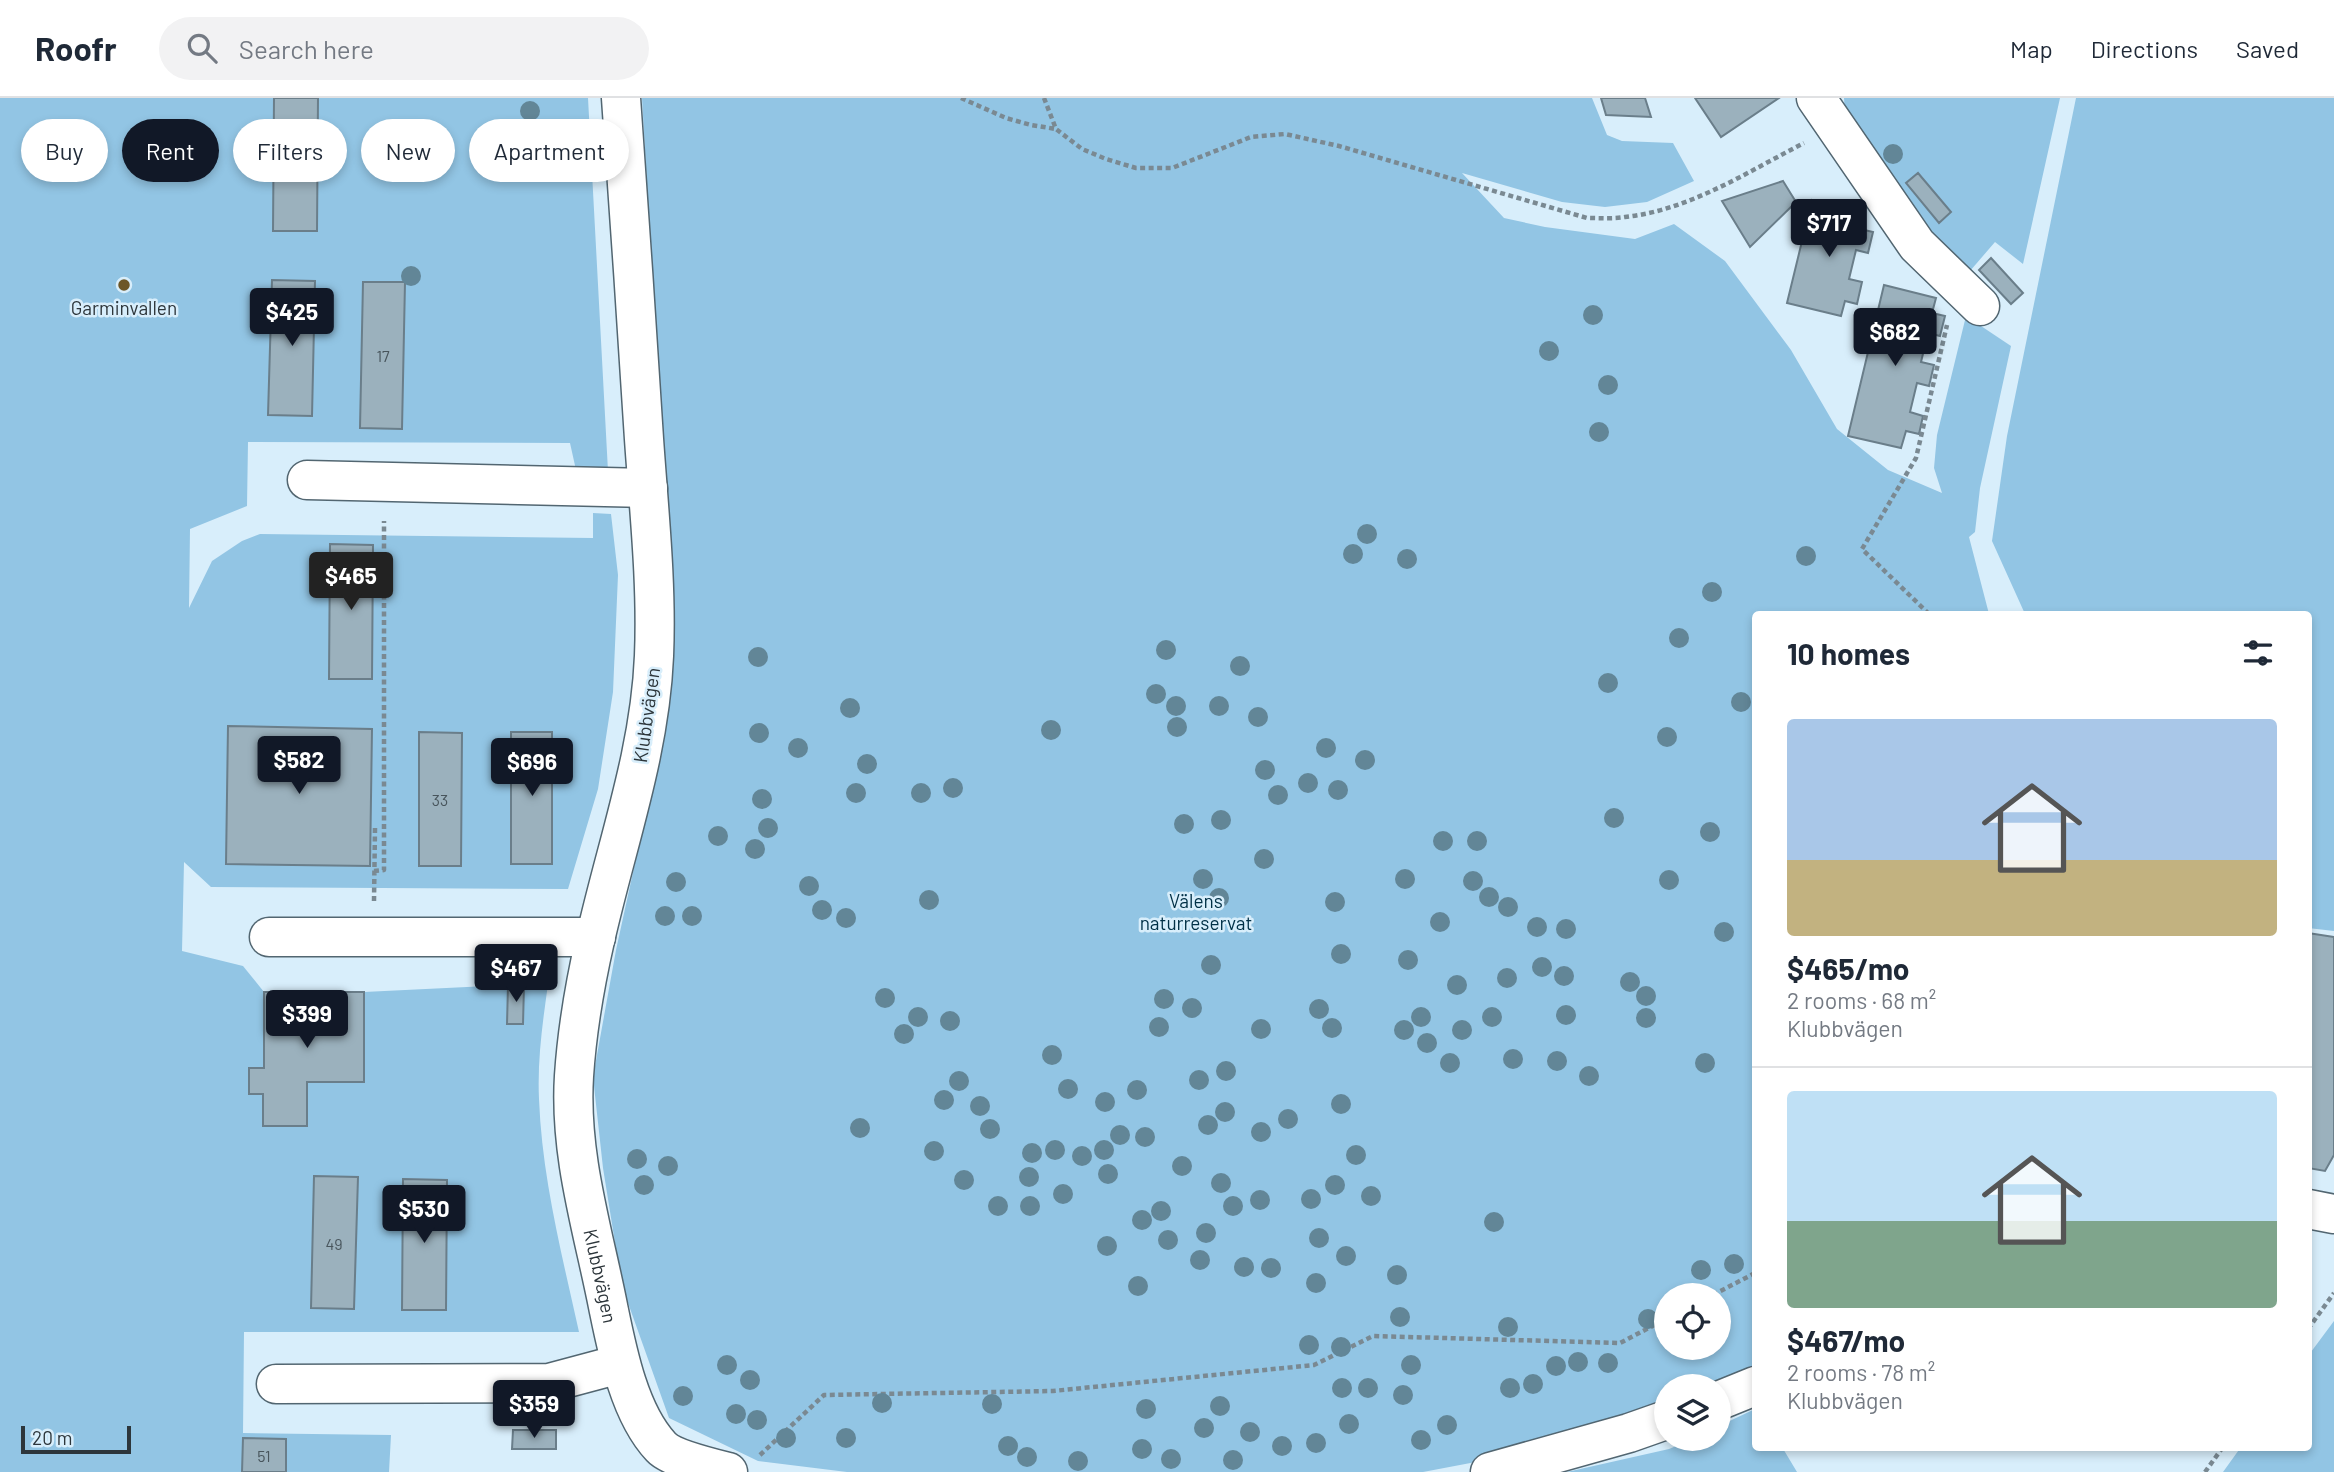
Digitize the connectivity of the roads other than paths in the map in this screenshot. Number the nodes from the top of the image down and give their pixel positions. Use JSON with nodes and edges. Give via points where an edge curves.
{"nodes":[{"id":1,"x":621,"y":98,"type":"edge"},
{"id":2,"x":1826,"y":112,"type":"edge"},
{"id":3,"x":1969,"y":295,"type":"road end"},
{"id":4,"x":307,"y":480,"type":"dead end"},
{"id":5,"x":648,"y":488,"type":"junction"},
{"id":6,"x":269,"y":937,"type":"dead end"},
{"id":7,"x":596,"y":937,"type":"junction"},
{"id":8,"x":2312,"y":1210,"type":"edge"},
{"id":9,"x":2334,"y":1214,"type":"edge"},
{"id":10,"x":620,"y":1364,"type":"junction"},
{"id":11,"x":276,"y":1384,"type":"dead end"},
{"id":12,"x":1752,"y":1387,"type":"edge"},
{"id":13,"x":1731,"y":1396,"type":"edge"},
{"id":14,"x":1654,"y":1424,"type":"edge"},
{"id":15,"x":740,"y":1468,"type":"edge"},
{"id":16,"x":1490,"y":1472,"type":"edge"}],
"edges":[{"from":1,"to":5,"type":"street","name":"Klubbvägen"},
{"from":2,"to":3,"type":"street","via":[[1917,245]]},
{"from":4,"to":5,"type":"street"},
{"from":5,"to":7,"type":"street","name":"Klubbvägen","via":[[654,658],[646,729]]},
{"from":6,"to":7,"type":"street"},
{"from":7,"to":10,"type":"street","name":"Klubbvägen","via":[[574,1076],[574,1119],[579,1169]]},
{"from":8,"to":9,"type":"street"},
{"from":10,"to":11,"type":"street","via":[[549,1383]]},
{"from":10,"to":15,"type":"street","name":"Klubbvägen","via":[[640,1415],[663,1449],[702,1465]]},
{"from":12,"to":13,"type":"street"},
{"from":14,"to":16,"type":"street"}]}
